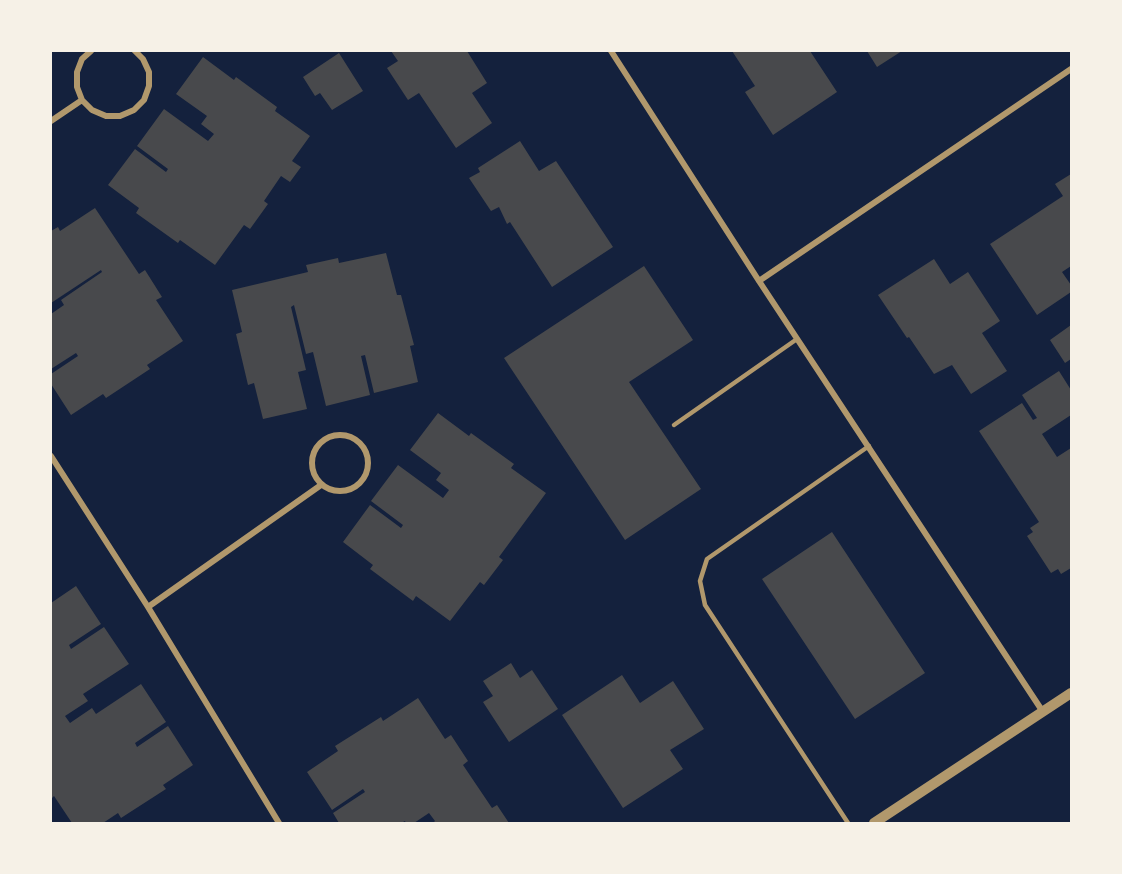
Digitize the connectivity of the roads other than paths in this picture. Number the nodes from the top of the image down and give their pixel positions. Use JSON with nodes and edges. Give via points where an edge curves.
{"nodes":[{"id":1,"x":91,"y":51,"type":"edge"},
{"id":2,"x":135,"y":51,"type":"edge"},
{"id":3,"x":611,"y":51,"type":"edge"},
{"id":4,"x":1071,"y":69,"type":"edge"},
{"id":5,"x":82,"y":100,"type":"junction"},
{"id":6,"x":51,"y":121,"type":"edge"},
{"id":7,"x":759,"y":281,"type":"junction"},
{"id":8,"x":797,"y":339,"type":"junction"},
{"id":9,"x":674,"y":425,"type":"dead end"},
{"id":10,"x":869,"y":447,"type":"junction"},
{"id":11,"x":51,"y":456,"type":"edge"},
{"id":12,"x":321,"y":485,"type":"junction"},
{"id":13,"x":148,"y":607,"type":"junction"},
{"id":14,"x":1071,"y":693,"type":"edge"},
{"id":15,"x":1043,"y":712,"type":"junction"},
{"id":16,"x":279,"y":823,"type":"edge"},
{"id":17,"x":848,"y":823,"type":"edge"},
{"id":18,"x":874,"y":823,"type":"edge"}],
"edges":[{"from":1,"to":5,"type":"street","via":[[77,72]]},
{"from":2,"to":5,"type":"street","via":[[149,72],[149,86],[144,100],[134,110],[106,116]]},
{"from":3,"to":7,"type":"street"},
{"from":4,"to":7,"type":"street"},
{"from":5,"to":6,"type":"street"},
{"from":7,"to":8,"type":"street"},
{"from":8,"to":9,"type":"lane"},
{"from":8,"to":10,"type":"street"},
{"from":10,"to":15,"type":"street"},
{"from":10,"to":17,"type":"lane","via":[[707,559],[700,580],[705,605]]},
{"from":11,"to":13,"type":"street"},
{"from":12,"to":12,"type":"street","via":[[342,492],[362,482],[369,461],[359,442],[338,435],[318,445],[311,466]]},
{"from":12,"to":13,"type":"street"},
{"from":13,"to":16,"type":"street"},
{"from":14,"to":15,"type":"street"},
{"from":15,"to":18,"type":"street"}]}
